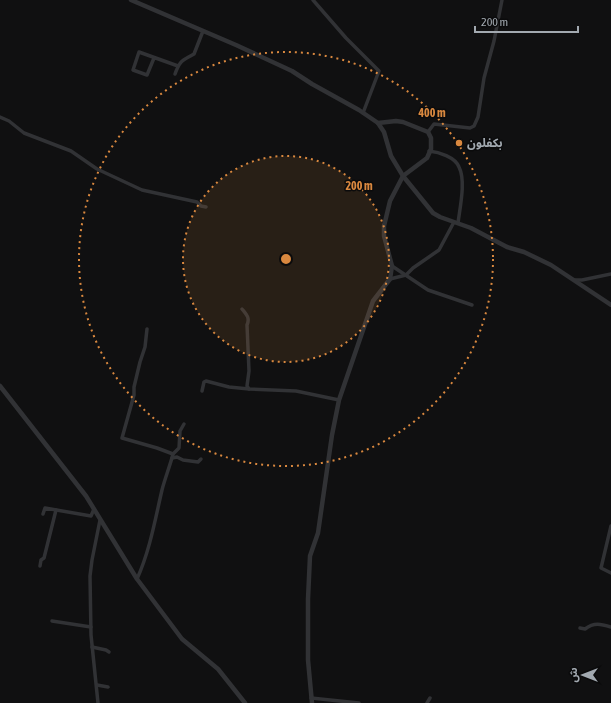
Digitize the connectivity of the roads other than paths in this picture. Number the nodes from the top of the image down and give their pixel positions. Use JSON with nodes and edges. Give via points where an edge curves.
{"nodes":[{"id":1,"x":131,"y":0,"type":"edge"},
{"id":2,"x":313,"y":0,"type":"edge"},
{"id":3,"x":502,"y":0,"type":"edge"},
{"id":4,"x":203,"y":31,"type":"junction"},
{"id":5,"x":154,"y":58,"type":"junction"},
{"id":6,"x":178,"y":66,"type":"junction"},
{"id":7,"x":175,"y":74,"type":"dead end"},
{"id":8,"x":363,"y":113,"type":"junction"},
{"id":9,"x":0,"y":117,"type":"edge"},
{"id":10,"x":378,"y":123,"type":"junction"},
{"id":11,"x":428,"y":132,"type":"junction"},
{"id":12,"x":429,"y":151,"type":"junction"},
{"id":13,"x":404,"y":176,"type":"junction"},
{"id":14,"x":206,"y":207,"type":"dead end"},
{"id":15,"x":456,"y":222,"type":"junction"},
{"id":16,"x":392,"y":266,"type":"junction"},
{"id":17,"x":611,"y":274,"type":"edge"},
{"id":18,"x":406,"y":275,"type":"junction"},
{"id":19,"x":390,"y":279,"type":"junction"},
{"id":20,"x":574,"y":280,"type":"junction"},
{"id":21,"x":472,"y":305,"type":"dead end"},
{"id":22,"x":611,"y":305,"type":"edge"},
{"id":23,"x":242,"y":309,"type":"dead end"},
{"id":24,"x":148,"y":329,"type":"dead end"},
{"id":25,"x":0,"y":386,"type":"edge"},
{"id":26,"x":249,"y":389,"type":"junction"},
{"id":27,"x":202,"y":390,"type":"dead end"},
{"id":28,"x":339,"y":400,"type":"junction"},
{"id":29,"x":184,"y":424,"type":"dead end"},
{"id":30,"x":172,"y":456,"type":"junction"},
{"id":31,"x":201,"y":459,"type":"dead end"},
{"id":32,"x":94,"y":509,"type":"junction"},
{"id":33,"x":56,"y":510,"type":"junction"},
{"id":34,"x":43,"y":514,"type":"dead end"},
{"id":35,"x":100,"y":519,"type":"junction"},
{"id":36,"x":611,"y":526,"type":"edge"},
{"id":37,"x":40,"y":566,"type":"dead end"},
{"id":38,"x":611,"y":573,"type":"edge"},
{"id":39,"x":138,"y":579,"type":"junction"},
{"id":40,"x":52,"y":622,"type":"dead end"},
{"id":41,"x":91,"y":627,"type":"junction"},
{"id":42,"x":611,"y":627,"type":"edge"},
{"id":43,"x":580,"y":628,"type":"dead end"},
{"id":44,"x":92,"y":647,"type":"junction"},
{"id":45,"x":109,"y":652,"type":"dead end"},
{"id":46,"x":97,"y":685,"type":"junction"},
{"id":47,"x":108,"y":687,"type":"dead end"},
{"id":48,"x":430,"y":698,"type":"dead end"},
{"id":49,"x":311,"y":701,"type":"edge"},
{"id":50,"x":95,"y":703,"type":"edge"},
{"id":51,"x":98,"y":703,"type":"edge"},
{"id":52,"x":246,"y":703,"type":"edge"},
{"id":53,"x":359,"y":703,"type":"edge"},
{"id":54,"x":427,"y":703,"type":"edge"}],
"edges":[{"from":1,"to":4,"type":"street"},
{"from":2,"to":8,"type":"street","via":[[379,71]]},
{"from":3,"to":11,"type":"street","via":[[474,126],[470,128],[434,124]]},
{"from":4,"to":6,"type":"street","via":[[194,54],[183,59]]},
{"from":4,"to":8,"type":"street","via":[[292,71]]},
{"from":5,"to":5,"type":"street","via":[[139,52],[133,70],[147,74]]},
{"from":5,"to":6,"type":"street"},
{"from":6,"to":7,"type":"street"},
{"from":8,"to":10,"type":"street"},
{"from":9,"to":14,"type":"street","via":[[24,133],[71,152],[97,170],[136,188],[197,202],[200,206]]},
{"from":10,"to":11,"type":"street","via":[[403,122]]},
{"from":10,"to":13,"type":"street","via":[[384,132],[391,156]]},
{"from":11,"to":12,"type":"street","via":[[431,138]]},
{"from":12,"to":13,"type":"street","via":[[427,158]]},
{"from":12,"to":15,"type":"street","via":[[445,155],[459,166],[463,185]]},
{"from":13,"to":15,"type":"street","via":[[434,213]]},
{"from":13,"to":16,"type":"street","via":[[390,200],[384,226]]},
{"from":15,"to":18,"type":"street","via":[[439,250]]},
{"from":15,"to":20,"type":"street","via":[[507,247],[524,252]]},
{"from":16,"to":18,"type":"street"},
{"from":16,"to":19,"type":"street"},
{"from":17,"to":20,"type":"street"},
{"from":18,"to":19,"type":"street"},
{"from":18,"to":21,"type":"street","via":[[428,290]]},
{"from":19,"to":28,"type":"street","via":[[373,301]]},
{"from":20,"to":22,"type":"street"},
{"from":23,"to":26,"type":"street","via":[[248,316]]},
{"from":24,"to":30,"type":"street","via":[[122,438],[157,448]]},
{"from":25,"to":32,"type":"street","via":[[79,486]]},
{"from":26,"to":27,"type":"street","via":[[206,381]]},
{"from":26,"to":28,"type":"street","via":[[296,391]]},
{"from":28,"to":49,"type":"street","via":[[318,533],[310,556],[308,660]]},
{"from":29,"to":30,"type":"street","via":[[180,431],[179,448]]},
{"from":30,"to":31,"type":"street","via":[[198,462]]},
{"from":30,"to":39,"type":"street","via":[[157,518]]},
{"from":32,"to":33,"type":"street","via":[[91,516]]},
{"from":32,"to":35,"type":"street"},
{"from":33,"to":34,"type":"street","via":[[45,508]]},
{"from":33,"to":37,"type":"street"},
{"from":35,"to":39,"type":"street"},
{"from":35,"to":41,"type":"street","via":[[90,576]]},
{"from":36,"to":38,"type":"street","via":[[601,568]]},
{"from":39,"to":52,"type":"street","via":[[182,639],[218,669]]},
{"from":40,"to":41,"type":"street"},
{"from":41,"to":44,"type":"street"},
{"from":42,"to":43,"type":"street","via":[[597,623],[585,629]]},
{"from":44,"to":45,"type":"street"},
{"from":44,"to":46,"type":"street"},
{"from":46,"to":47,"type":"street"},
{"from":46,"to":51,"type":"street"},
{"from":48,"to":54,"type":"street"},
{"from":49,"to":53,"type":"street"},
{"from":50,"to":51,"type":"street"}]}
